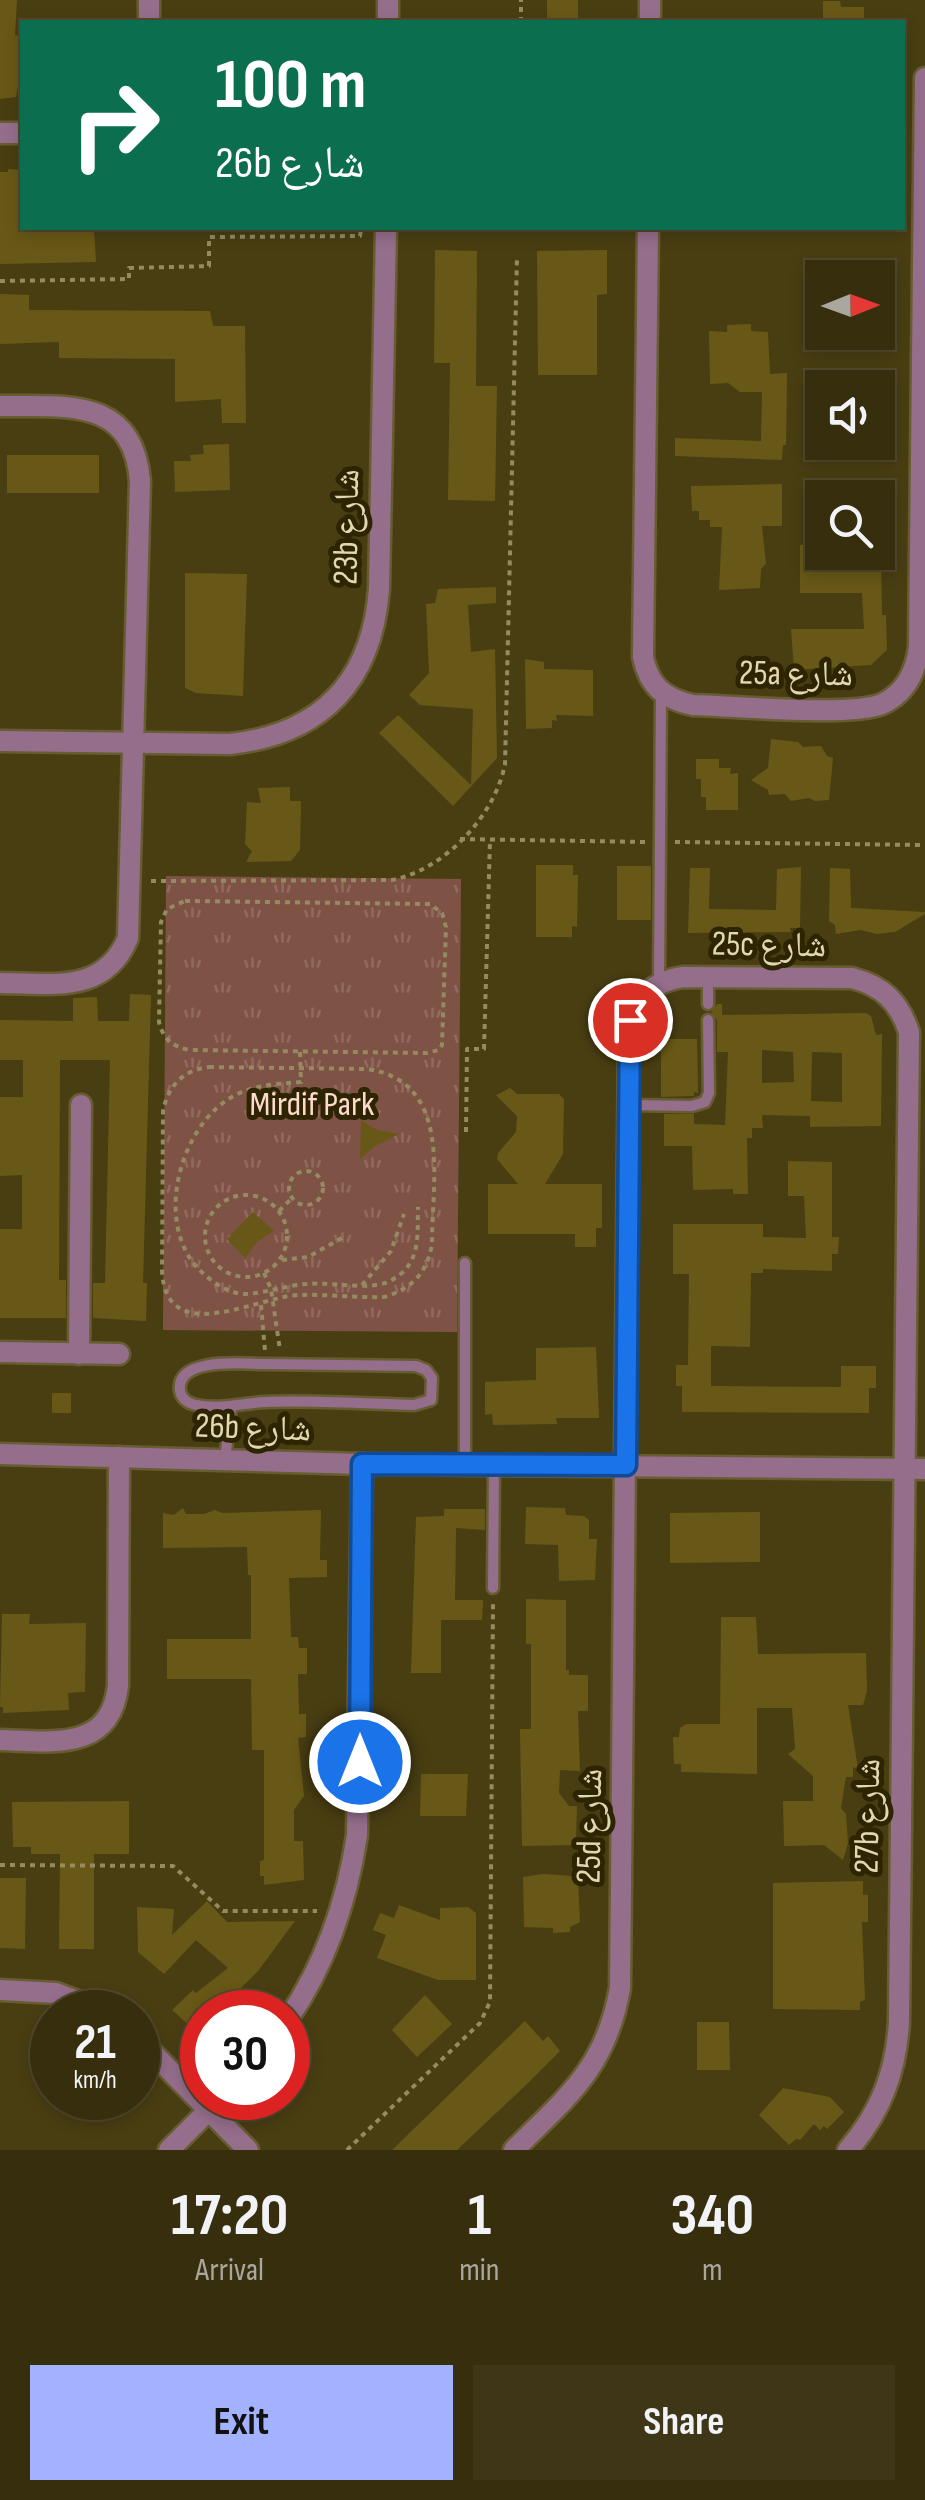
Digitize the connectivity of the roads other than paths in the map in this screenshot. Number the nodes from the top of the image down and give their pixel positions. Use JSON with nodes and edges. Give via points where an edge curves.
{"nodes":[{"id":1,"x":925,"y":78,"type":"edge"},
{"id":2,"x":924,"y":217,"type":"edge"},
{"id":3,"x":386,"y":230,"type":"edge"},
{"id":4,"x":648,"y":230,"type":"edge"},
{"id":5,"x":0,"y":406,"type":"edge"},
{"id":6,"x":923,"y":484,"type":"edge"},
{"id":7,"x":661,"y":693,"type":"junction"},
{"id":8,"x":0,"y":742,"type":"edge"},
{"id":9,"x":133,"y":743,"type":"junction"},
{"id":10,"x":708,"y":977,"type":"junction"},
{"id":11,"x":0,"y":983,"type":"edge"},
{"id":12,"x":659,"y":983,"type":"junction"},
{"id":13,"x":708,"y":1004,"type":"dead end"},
{"id":14,"x":708,"y":1020,"type":"dead end"},
{"id":15,"x":81,"y":1105,"type":"dead end"},
{"id":16,"x":629,"y":1105,"type":"junction"},
{"id":17,"x":465,"y":1263,"type":"dead end"},
{"id":18,"x":0,"y":1352,"type":"edge"},
{"id":19,"x":79,"y":1354,"type":"junction"},
{"id":20,"x":119,"y":1354,"type":"dead end"},
{"id":21,"x":231,"y":1407,"type":"junction"},
{"id":22,"x":0,"y":1454,"type":"edge"},
{"id":23,"x":120,"y":1457,"type":"junction"},
{"id":24,"x":226,"y":1460,"type":"junction"},
{"id":25,"x":362,"y":1464,"type":"junction"},
{"id":26,"x":465,"y":1464,"type":"junction"},
{"id":27,"x":494,"y":1464,"type":"junction"},
{"id":28,"x":626,"y":1465,"type":"junction"},
{"id":29,"x":915,"y":1469,"type":"edge"},
{"id":30,"x":494,"y":1588,"type":"road end"},
{"id":31,"x":0,"y":1740,"type":"edge"},
{"id":32,"x":0,"y":1990,"type":"edge"},
{"id":33,"x":305,"y":1990,"type":"edge"},
{"id":34,"x":30,"y":1992,"type":"edge"},
{"id":35,"x":160,"y":2057,"type":"edge"},
{"id":36,"x":180,"y":2074,"type":"edge"},
{"id":37,"x":200,"y":2120,"type":"edge"},
{"id":38,"x":227,"y":2120,"type":"edge"},
{"id":39,"x":169,"y":2150,"type":"edge"},
{"id":40,"x":248,"y":2150,"type":"edge"},
{"id":41,"x":514,"y":2150,"type":"edge"},
{"id":42,"x":848,"y":2150,"type":"edge"}],
"edges":[{"from":1,"to":2,"type":"street","name":"25a شارع"},
{"from":2,"to":6,"type":"street","name":"25a شارع"},
{"from":3,"to":9,"type":"street","name":"23b شارع","via":[[379,589],[369,648],[337,698],[288,732],[230,744]]},
{"from":4,"to":7,"type":"street","via":[[643,656]]},
{"from":5,"to":9,"type":"street","via":[[87,408],[132,443],[140,481]]},
{"from":6,"to":7,"type":"street","name":"25a شارع","via":[[919,647],[900,692],[854,709],[693,705]]},
{"from":7,"to":12,"type":"lane"},
{"from":8,"to":9,"type":"street","name":"23b شارع"},
{"from":9,"to":11,"type":"street","via":[[128,938],[112,965],[84,981]]},
{"from":10,"to":12,"type":"street","name":"25c شارع"},
{"from":10,"to":13,"type":"lane"},
{"from":10,"to":29,"type":"street","name":"25c شارع","via":[[852,978],[883,990],[904,1016],[910,1049]]},
{"from":12,"to":16,"type":"street","via":[[630,1020]]},
{"from":14,"to":16,"type":"lane","via":[[704,1102]]},
{"from":15,"to":19,"type":"street"},
{"from":16,"to":28,"type":"street"},
{"from":17,"to":26,"type":"lane"},
{"from":18,"to":19,"type":"street"},
{"from":19,"to":20,"type":"street"},
{"from":21,"to":21,"type":"lane","via":[[414,1405],[431,1400],[432,1378],[416,1366],[282,1364],[207,1365],[182,1378],[182,1398],[190,1404]]},
{"from":21,"to":24,"type":"lane"},
{"from":22,"to":23,"type":"street","name":"26b شارع"},
{"from":23,"to":24,"type":"street","name":"26b شارع"},
{"from":23,"to":31,"type":"street","via":[[118,1686],[111,1714],[77,1740]]},
{"from":24,"to":25,"type":"street","name":"26b شارع"},
{"from":25,"to":26,"type":"street","name":"26b شارع"},
{"from":25,"to":33,"type":"street","via":[[360,1799],[341,1910]]},
{"from":26,"to":27,"type":"street","name":"26b شارع"},
{"from":27,"to":28,"type":"street","name":"26b شارع"},
{"from":27,"to":30,"type":"lane"},
{"from":28,"to":29,"type":"street","name":"26b شارع"},
{"from":28,"to":41,"type":"street","name":"25d شارع","via":[[620,1988],[610,2032],[590,2072]]},
{"from":29,"to":42,"type":"street","name":"27b شارع","via":[[897,2050],[881,2103]]},
{"from":32,"to":34,"type":"street"},
{"from":35,"to":36,"type":"street"},
{"from":37,"to":39,"type":"street"},
{"from":38,"to":40,"type":"street"}]}
